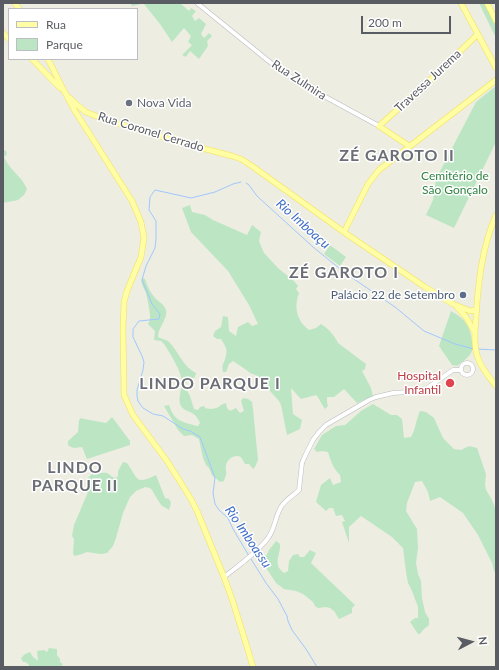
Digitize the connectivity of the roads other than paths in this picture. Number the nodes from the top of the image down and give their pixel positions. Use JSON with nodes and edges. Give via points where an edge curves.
{"nodes":[{"id":1,"x":197,"y":3,"type":"edge"},
{"id":2,"x":461,"y":3,"type":"edge"},
{"id":3,"x":487,"y":3,"type":"edge"},
{"id":4,"x":496,"y":21,"type":"edge"},
{"id":5,"x":478,"y":34,"type":"junction"},
{"id":6,"x":33,"y":60,"type":"edge"},
{"id":7,"x":48,"y":60,"type":"edge"},
{"id":8,"x":496,"y":68,"type":"edge"},
{"id":9,"x":53,"y":69,"type":"junction"},
{"id":10,"x":47,"y":73,"type":"junction"},
{"id":11,"x":496,"y":80,"type":"edge"},
{"id":12,"x":65,"y":93,"type":"junction"},
{"id":13,"x":86,"y":112,"type":"junction"},
{"id":14,"x":80,"y":119,"type":"junction"},
{"id":15,"x":379,"y":126,"type":"junction"},
{"id":16,"x":409,"y":146,"type":"junction"},
{"id":17,"x":496,"y":215,"type":"edge"},
{"id":18,"x":344,"y":232,"type":"junction"},
{"id":19,"x":453,"y":304,"type":"junction"},
{"id":20,"x":476,"y":310,"type":"junction"},
{"id":21,"x":474,"y":332,"type":"junction"},
{"id":22,"x":476,"y":351,"type":"junction"},
{"id":23,"x":470,"y":363,"type":"junction"},
{"id":24,"x":481,"y":365,"type":"junction"},
{"id":25,"x":473,"y":369,"type":"junction"},
{"id":26,"x":461,"y":370,"type":"junction"},
{"id":27,"x":496,"y":386,"type":"edge"},
{"id":28,"x":224,"y":577,"type":"junction"},
{"id":29,"x":253,"y":667,"type":"edge"}],
"edges":[{"from":1,"to":15,"type":"street","name":"Rua Zulmira","via":[[300,83]]},
{"from":2,"to":5,"type":"main road"},
{"from":3,"to":4,"type":"main road"},
{"from":5,"to":8,"type":"main road"},
{"from":5,"to":15,"type":"main road","name":"Travessa Jurema"},
{"from":6,"to":10,"type":"main road"},
{"from":7,"to":9,"type":"main road"},
{"from":9,"to":10,"type":"main road"},
{"from":9,"to":12,"type":"main road"},
{"from":10,"to":12,"type":"main road"},
{"from":11,"to":16,"type":"main road"},
{"from":12,"to":13,"type":"main road","name":"Rua Coronel Cerrado"},
{"from":12,"to":14,"type":"main road"},
{"from":13,"to":14,"type":"main road"},
{"from":13,"to":18,"type":"main road","name":"Rua Coronel Cerrado","via":[[150,134],[236,158]]},
{"from":14,"to":28,"type":"main road","via":[[132,201],[143,230],[141,256],[124,302],[124,395],[134,415],[191,499]]},
{"from":15,"to":16,"type":"main road","name":"Rua Zulmira"},
{"from":16,"to":18,"type":"main road","via":[[382,167],[371,180]]},
{"from":17,"to":20,"type":"main road","via":[[485,249]]},
{"from":18,"to":19,"type":"main road","name":"Rua Coronel Cerrado"},
{"from":19,"to":20,"type":"main road","via":[[470,311]]},
{"from":19,"to":21,"type":"main road","via":[[466,317]]},
{"from":20,"to":21,"type":"main road"},
{"from":21,"to":22,"type":"main road"},
{"from":22,"to":23,"type":"street","via":[[474,361]]},
{"from":22,"to":24,"type":"main road"},
{"from":23,"to":25,"type":"street"},
{"from":23,"to":26,"type":"street","via":[[463,364]]},
{"from":24,"to":25,"type":"street"},
{"from":24,"to":27,"type":"main road"},
{"from":25,"to":26,"type":"street","via":[[466,375]]},
{"from":26,"to":28,"type":"street","via":[[453,370],[423,391],[376,397],[322,428],[303,461],[299,490],[281,506],[271,532],[264,542]]},
{"from":28,"to":29,"type":"main road"}]}
